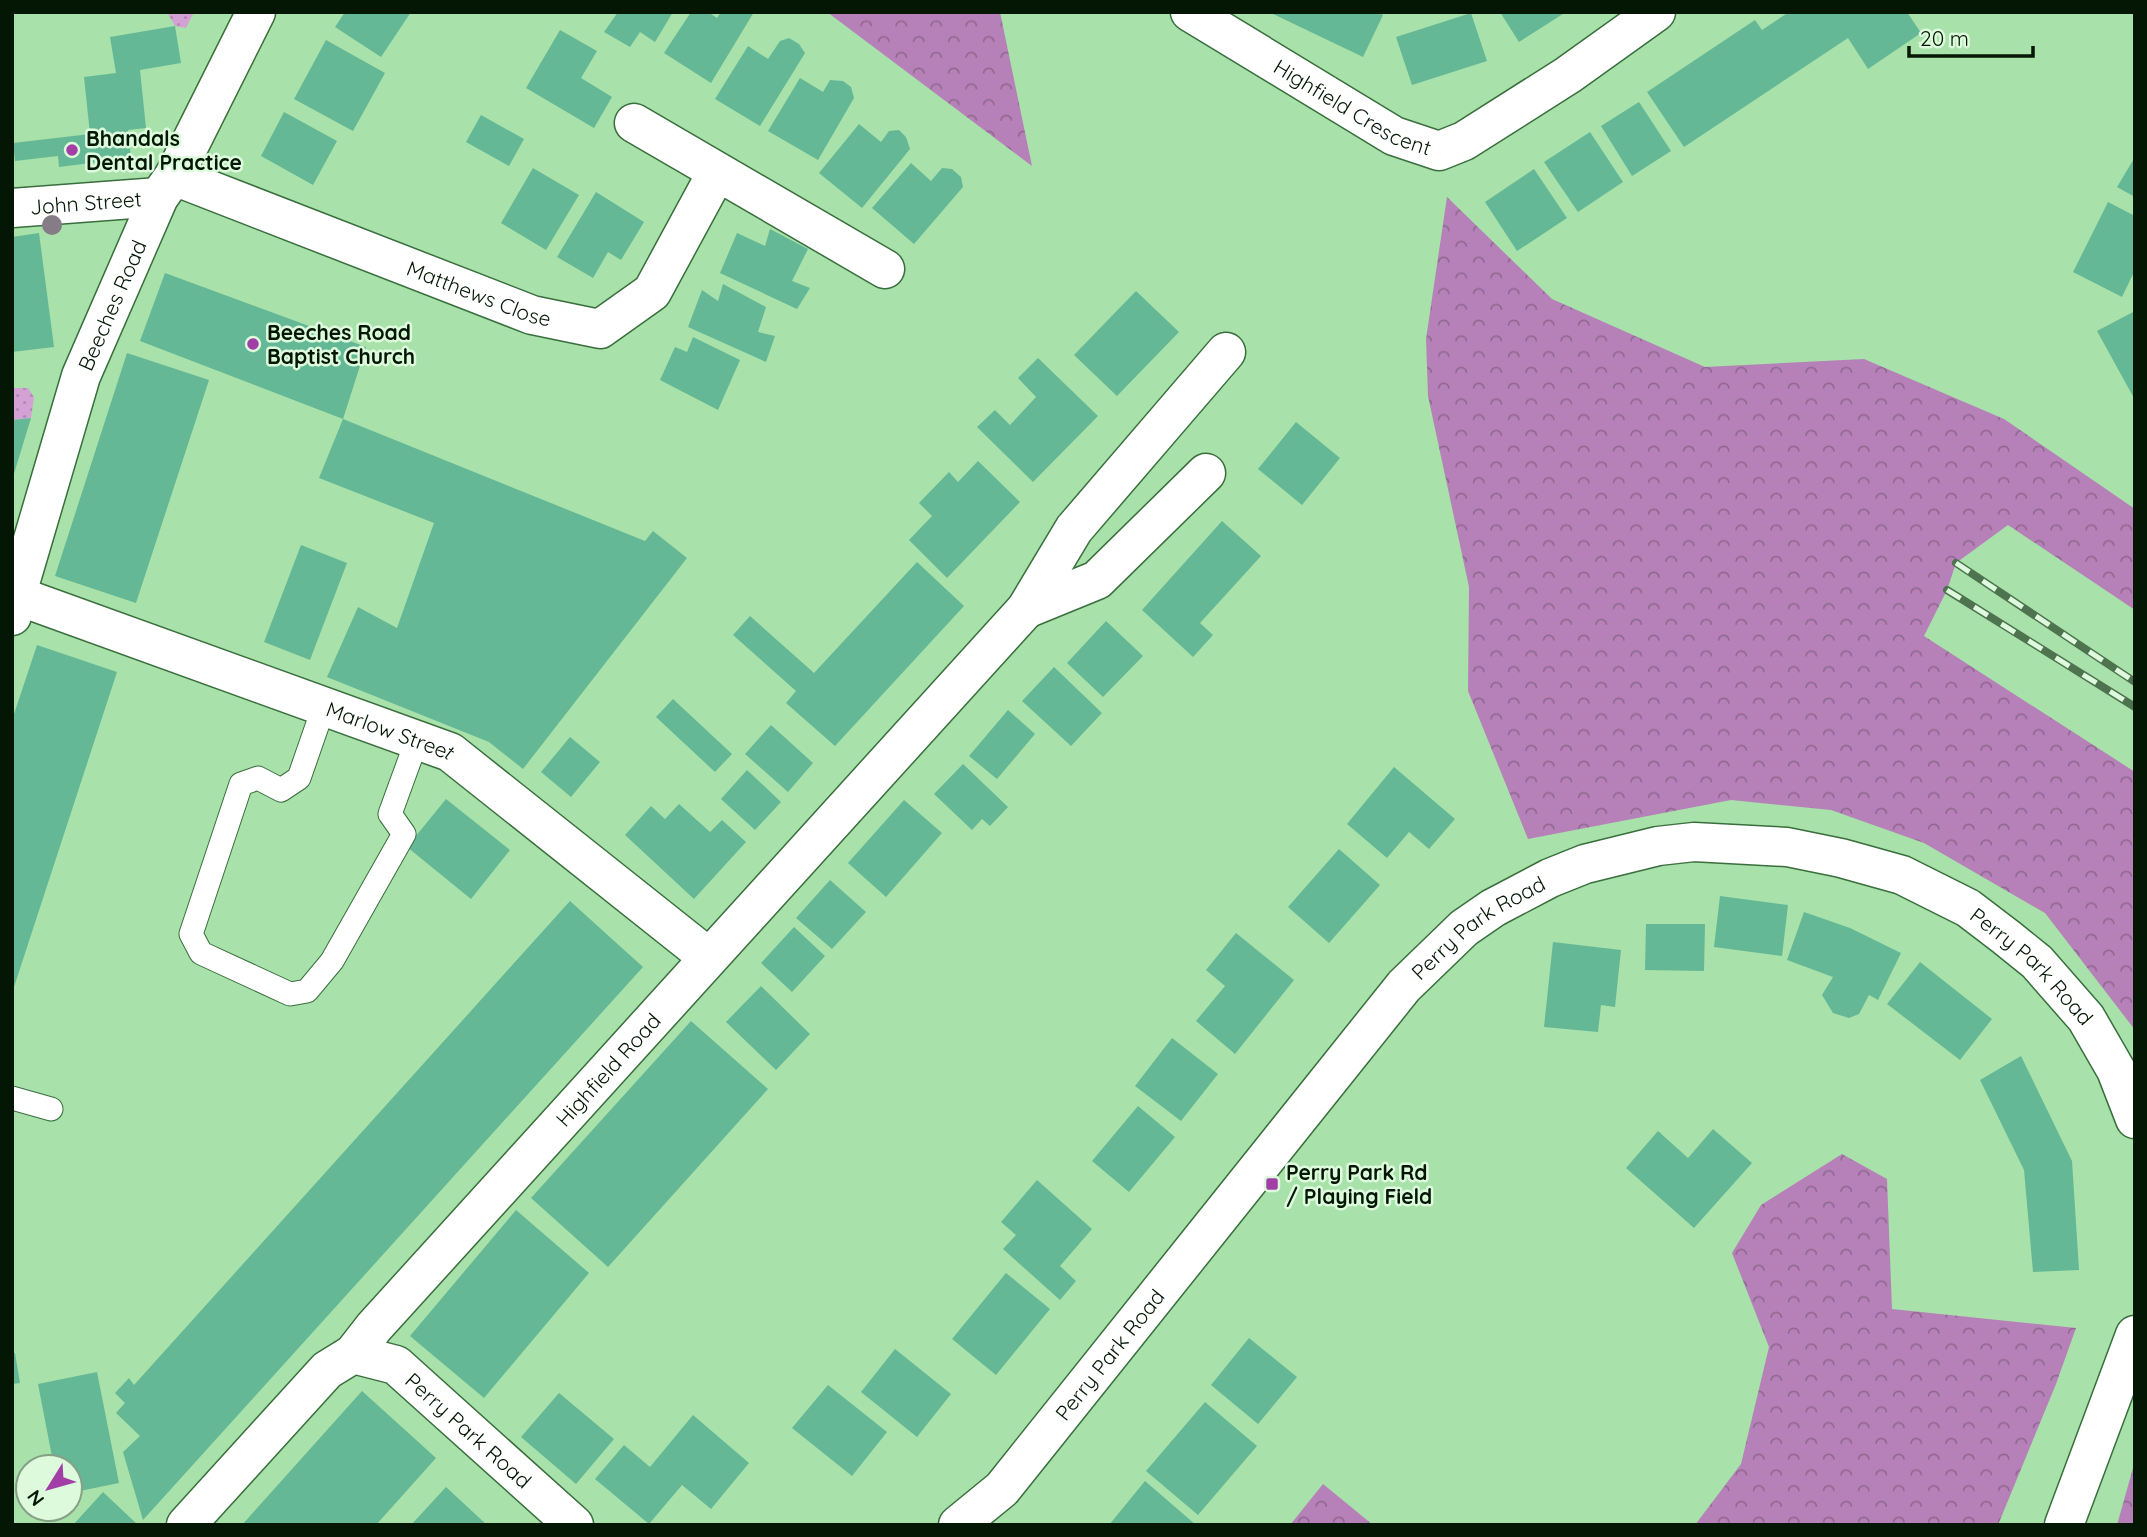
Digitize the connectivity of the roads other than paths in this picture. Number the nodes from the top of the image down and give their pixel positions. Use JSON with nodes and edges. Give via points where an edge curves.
{"nodes":[{"id":1,"x":256,"y":12,"type":"edge"},
{"id":2,"x":1657,"y":12,"type":"edge"},
{"id":3,"x":1201,"y":15,"type":"edge"},
{"id":4,"x":634,"y":123,"type":"dead end"},
{"id":5,"x":717,"y":172,"type":"junction"},
{"id":6,"x":167,"y":187,"type":"junction"},
{"id":7,"x":12,"y":208,"type":"edge"},
{"id":8,"x":885,"y":269,"type":"dead end"},
{"id":9,"x":1226,"y":352,"type":"dead end"},
{"id":10,"x":1206,"y":473,"type":"dead end"},
{"id":11,"x":16,"y":593,"type":"edge"},
{"id":12,"x":1026,"y":609,"type":"junction"},
{"id":13,"x":324,"y":706,"type":"junction"},
{"id":14,"x":417,"y":740,"type":"junction"},
{"id":15,"x":708,"y":957,"type":"junction"},
{"id":16,"x":12,"y":1098,"type":"edge"},
{"id":17,"x":51,"y":1109,"type":"dead end"},
{"id":18,"x":2135,"y":1119,"type":"edge"},
{"id":19,"x":2135,"y":1335,"type":"edge"},
{"id":20,"x":354,"y":1354,"type":"junction"},
{"id":21,"x":186,"y":1525,"type":"edge"},
{"id":22,"x":574,"y":1525,"type":"edge"},
{"id":23,"x":958,"y":1525,"type":"edge"},
{"id":24,"x":2064,"y":1525,"type":"edge"}],
"edges":[{"from":1,"to":6,"type":"street","name":"Beeches Road"},
{"from":2,"to":3,"type":"street","name":"Highfield Crescent","via":[[1510,112],[1464,141],[1438,151],[1394,136]]},
{"from":4,"to":5,"type":"street"},
{"from":5,"to":6,"type":"street","name":"Matthews Close","via":[[652,292],[600,329],[532,315]]},
{"from":5,"to":8,"type":"street"},
{"from":6,"to":7,"type":"street","name":"John Street"},
{"from":6,"to":11,"type":"street","name":"Beeches Road","via":[[81,376]]},
{"from":9,"to":12,"type":"street","via":[[1074,529]]},
{"from":10,"to":12,"type":"street","via":[[1097,580]]},
{"from":11,"to":13,"type":"street","name":"Marlow Street"},
{"from":12,"to":15,"type":"street","name":"Highfield Road"},
{"from":13,"to":14,"type":"street","name":"Marlow Street"},
{"from":13,"to":14,"type":"lane","via":[[299,778],[281,790],[258,778],[241,784],[191,934],[201,953],[290,994],[307,992],[332,961],[404,834],[390,814]]},
{"from":14,"to":15,"type":"street","name":"Marlow Street","via":[[450,752]]},
{"from":15,"to":20,"type":"street","name":"Highfield Road"},
{"from":16,"to":17,"type":"lane"},
{"from":18,"to":23,"type":"street","name":"Perry Park Road","via":[[2116,1070],[2086,1018],[2037,962],[1968,908],[1902,875],[1787,847],[1730,843],[1658,846],[1585,864],[1493,908],[1464,928],[1404,986],[1002,1489]]},
{"from":19,"to":24,"type":"street"},
{"from":20,"to":21,"type":"street","name":"Highfield Road","via":[[327,1370]]},
{"from":20,"to":22,"type":"street","name":"Perry Park Road","via":[[396,1365]]}]}
